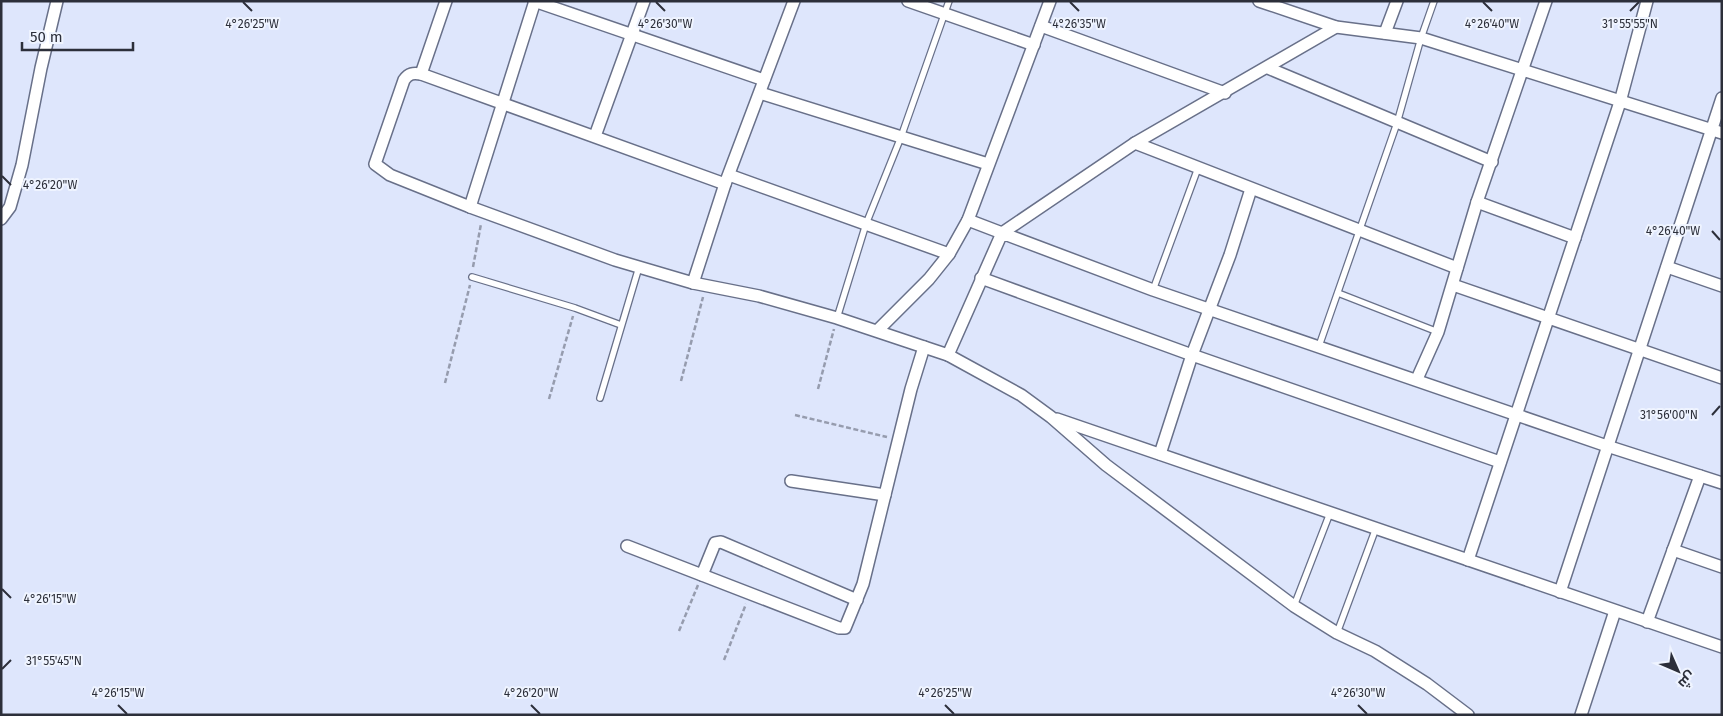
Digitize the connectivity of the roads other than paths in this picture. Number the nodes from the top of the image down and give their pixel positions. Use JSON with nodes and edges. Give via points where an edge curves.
{"nodes":[{"id":1,"x":58,"y":1,"type":"edge"},
{"id":2,"x":446,"y":1,"type":"edge"},
{"id":3,"x":535,"y":1,"type":"edge"},
{"id":4,"x":644,"y":1,"type":"edge"},
{"id":5,"x":794,"y":1,"type":"edge"},
{"id":6,"x":908,"y":1,"type":"edge"},
{"id":7,"x":949,"y":1,"type":"edge"},
{"id":8,"x":1050,"y":1,"type":"edge"},
{"id":9,"x":1259,"y":1,"type":"edge"},
{"id":10,"x":1397,"y":1,"type":"edge"},
{"id":11,"x":1434,"y":1,"type":"edge"},
{"id":12,"x":1546,"y":1,"type":"edge"},
{"id":13,"x":1647,"y":1,"type":"edge"},
{"id":14,"x":944,"y":14,"type":"junction"},
{"id":15,"x":1041,"y":26,"type":"junction"},
{"id":16,"x":1336,"y":27,"type":"junction"},
{"id":17,"x":1385,"y":33,"type":"junction"},
{"id":18,"x":632,"y":35,"type":"junction"},
{"id":19,"x":1421,"y":38,"type":"junction"},
{"id":20,"x":1034,"y":45,"type":"junction"},
{"id":21,"x":1268,"y":68,"type":"junction"},
{"id":22,"x":1523,"y":72,"type":"junction"},
{"id":23,"x":422,"y":74,"type":"junction"},
{"id":24,"x":764,"y":80,"type":"junction"},
{"id":25,"x":1225,"y":93,"type":"junction"},
{"id":26,"x":760,"y":94,"type":"junction"},
{"id":27,"x":1722,"y":98,"type":"edge"},
{"id":28,"x":1620,"y":102,"type":"junction"},
{"id":29,"x":504,"y":105,"type":"junction"},
{"id":30,"x":1397,"y":123,"type":"junction"},
{"id":31,"x":1717,"y":132,"type":"edge"},
{"id":32,"x":595,"y":136,"type":"junction"},
{"id":33,"x":901,"y":137,"type":"junction"},
{"id":34,"x":1135,"y":143,"type":"junction"},
{"id":35,"x":1492,"y":162,"type":"junction"},
{"id":36,"x":988,"y":164,"type":"junction"},
{"id":37,"x":1198,"y":168,"type":"junction"},
{"id":38,"x":727,"y":179,"type":"junction"},
{"id":39,"x":1251,"y":189,"type":"junction"},
{"id":40,"x":1477,"y":202,"type":"junction"},
{"id":41,"x":470,"y":207,"type":"junction"},
{"id":42,"x":1,"y":218,"type":"edge"},
{"id":43,"x":968,"y":220,"type":"junction"},
{"id":44,"x":866,"y":224,"type":"junction"},
{"id":45,"x":1360,"y":231,"type":"junction"},
{"id":46,"x":1002,"y":233,"type":"junction"},
{"id":47,"x":1575,"y":238,"type":"junction"},
{"id":48,"x":949,"y":254,"type":"junction"},
{"id":49,"x":639,"y":267,"type":"junction"},
{"id":50,"x":1667,"y":267,"type":"junction"},
{"id":51,"x":1457,"y":268,"type":"junction"},
{"id":52,"x":472,"y":277,"type":"road end"},
{"id":53,"x":981,"y":278,"type":"junction"},
{"id":54,"x":693,"y":283,"type":"junction"},
{"id":55,"x":1453,"y":285,"type":"junction"},
{"id":56,"x":1722,"y":286,"type":"edge"},
{"id":57,"x":1154,"y":290,"type":"junction"},
{"id":58,"x":1338,"y":293,"type":"junction"},
{"id":59,"x":1208,"y":308,"type":"junction"},
{"id":60,"x":837,"y":318,"type":"junction"},
{"id":61,"x":1548,"y":318,"type":"junction"},
{"id":62,"x":621,"y":325,"type":"junction"},
{"id":63,"x":878,"y":330,"type":"junction"},
{"id":64,"x":1438,"y":332,"type":"junction"},
{"id":65,"x":1320,"y":346,"type":"junction"},
{"id":66,"x":924,"y":347,"type":"junction"},
{"id":67,"x":1640,"y":350,"type":"junction"},
{"id":68,"x":948,"y":355,"type":"junction"},
{"id":69,"x":1192,"y":355,"type":"junction"},
{"id":70,"x":1722,"y":378,"type":"edge"},
{"id":71,"x":1417,"y":379,"type":"junction"},
{"id":72,"x":600,"y":398,"type":"dead end"},
{"id":73,"x":1516,"y":414,"type":"junction"},
{"id":74,"x":1051,"y":417,"type":"junction"},
{"id":75,"x":1607,"y":446,"type":"junction"},
{"id":76,"x":1160,"y":454,"type":"junction"},
{"id":77,"x":1500,"y":462,"type":"junction"},
{"id":78,"x":1700,"y":476,"type":"junction"},
{"id":79,"x":790,"y":481,"type":"dead end"},
{"id":80,"x":1722,"y":483,"type":"edge"},
{"id":81,"x":885,"y":495,"type":"junction"},
{"id":82,"x":1330,"y":513,"type":"junction"},
{"id":83,"x":1376,"y":528,"type":"junction"},
{"id":84,"x":627,"y":546,"type":"dead end"},
{"id":85,"x":1673,"y":550,"type":"junction"},
{"id":86,"x":1468,"y":560,"type":"junction"},
{"id":87,"x":1722,"y":567,"type":"edge"},
{"id":88,"x":702,"y":574,"type":"junction"},
{"id":89,"x":1560,"y":592,"type":"junction"},
{"id":90,"x":857,"y":600,"type":"junction"},
{"id":91,"x":1294,"y":606,"type":"junction"},
{"id":92,"x":1615,"y":611,"type":"junction"},
{"id":93,"x":1646,"y":622,"type":"junction"},
{"id":94,"x":1337,"y":632,"type":"junction"},
{"id":95,"x":1722,"y":648,"type":"edge"},
{"id":96,"x":1468,"y":715,"type":"edge"},
{"id":97,"x":1581,"y":715,"type":"edge"}],
"edges":[{"from":1,"to":42,"type":"street","via":[[22,165],[10,207]]},
{"from":2,"to":23,"type":"street"},
{"from":3,"to":18,"type":"street"},
{"from":3,"to":29,"type":"street"},
{"from":4,"to":18,"type":"street"},
{"from":5,"to":24,"type":"street"},
{"from":6,"to":14,"type":"street"},
{"from":7,"to":14,"type":"lane"},
{"from":8,"to":15,"type":"street"},
{"from":9,"to":16,"type":"street"},
{"from":10,"to":17,"type":"street"},
{"from":11,"to":19,"type":"lane"},
{"from":12,"to":22,"type":"street"},
{"from":13,"to":28,"type":"street"},
{"from":14,"to":20,"type":"street"},
{"from":14,"to":33,"type":"lane"},
{"from":15,"to":20,"type":"street"},
{"from":15,"to":25,"type":"street"},
{"from":16,"to":17,"type":"street"},
{"from":16,"to":21,"type":"street"},
{"from":17,"to":19,"type":"street"},
{"from":18,"to":24,"type":"street"},
{"from":18,"to":32,"type":"street"},
{"from":19,"to":22,"type":"street"},
{"from":19,"to":30,"type":"lane"},
{"from":20,"to":36,"type":"street"},
{"from":21,"to":25,"type":"street"},
{"from":21,"to":30,"type":"street"},
{"from":22,"to":28,"type":"street"},
{"from":22,"to":35,"type":"street"},
{"from":23,"to":29,"type":"street"},
{"from":23,"to":41,"type":"street","via":[[408,74],[404,80],[375,164],[390,175]]},
{"from":24,"to":26,"type":"street"},
{"from":25,"to":34,"type":"street"},
{"from":26,"to":33,"type":"street"},
{"from":26,"to":38,"type":"street"},
{"from":27,"to":31,"type":"street"},
{"from":28,"to":31,"type":"street"},
{"from":28,"to":47,"type":"street"},
{"from":29,"to":32,"type":"street"},
{"from":29,"to":41,"type":"street"},
{"from":30,"to":35,"type":"street"},
{"from":30,"to":45,"type":"lane"},
{"from":31,"to":50,"type":"street"},
{"from":32,"to":38,"type":"street"},
{"from":33,"to":36,"type":"street"},
{"from":33,"to":44,"type":"lane"},
{"from":34,"to":37,"type":"street"},
{"from":34,"to":46,"type":"street"},
{"from":35,"to":40,"type":"street"},
{"from":36,"to":43,"type":"street"},
{"from":37,"to":39,"type":"street"},
{"from":37,"to":57,"type":"lane"},
{"from":38,"to":44,"type":"street"},
{"from":38,"to":54,"type":"street"},
{"from":39,"to":45,"type":"street"},
{"from":39,"to":59,"type":"street","via":[[1230,255]]},
{"from":40,"to":47,"type":"street"},
{"from":40,"to":51,"type":"street"},
{"from":41,"to":49,"type":"street"},
{"from":43,"to":46,"type":"street"},
{"from":43,"to":48,"type":"street"},
{"from":44,"to":48,"type":"street"},
{"from":44,"to":60,"type":"lane"},
{"from":45,"to":51,"type":"street"},
{"from":45,"to":58,"type":"lane"},
{"from":46,"to":53,"type":"street"},
{"from":46,"to":57,"type":"street"},
{"from":47,"to":61,"type":"street"},
{"from":48,"to":63,"type":"street","via":[[929,280]]},
{"from":49,"to":54,"type":"street"},
{"from":49,"to":62,"type":"lane"},
{"from":50,"to":56,"type":"street"},
{"from":50,"to":67,"type":"street"},
{"from":51,"to":55,"type":"street"},
{"from":52,"to":62,"type":"lane"},
{"from":53,"to":68,"type":"street"},
{"from":53,"to":69,"type":"street"},
{"from":54,"to":60,"type":"street","via":[[759,296]]},
{"from":55,"to":61,"type":"street"},
{"from":55,"to":64,"type":"street"},
{"from":57,"to":59,"type":"street"},
{"from":58,"to":64,"type":"lane"},
{"from":58,"to":65,"type":"lane"},
{"from":59,"to":65,"type":"street"},
{"from":59,"to":69,"type":"street"},
{"from":60,"to":63,"type":"street"},
{"from":61,"to":67,"type":"street"},
{"from":61,"to":73,"type":"street"},
{"from":62,"to":72,"type":"lane"},
{"from":63,"to":66,"type":"street"},
{"from":64,"to":71,"type":"street"},
{"from":65,"to":71,"type":"street"},
{"from":66,"to":68,"type":"street"},
{"from":66,"to":81,"type":"street"},
{"from":67,"to":70,"type":"street"},
{"from":67,"to":75,"type":"street"},
{"from":68,"to":74,"type":"street","via":[[1021,395]]},
{"from":69,"to":76,"type":"street"},
{"from":69,"to":77,"type":"street"},
{"from":71,"to":73,"type":"street"},
{"from":73,"to":75,"type":"street"},
{"from":73,"to":77,"type":"street"},
{"from":74,"to":76,"type":"street"},
{"from":74,"to":91,"type":"street","via":[[1106,464]]},
{"from":75,"to":78,"type":"street"},
{"from":75,"to":89,"type":"street"},
{"from":76,"to":82,"type":"street"},
{"from":77,"to":86,"type":"street"},
{"from":78,"to":80,"type":"street"},
{"from":78,"to":85,"type":"street"},
{"from":79,"to":81,"type":"street"},
{"from":81,"to":90,"type":"street"},
{"from":82,"to":83,"type":"street"},
{"from":82,"to":91,"type":"lane"},
{"from":83,"to":86,"type":"street"},
{"from":83,"to":94,"type":"lane"},
{"from":84,"to":88,"type":"street"},
{"from":85,"to":87,"type":"street"},
{"from":85,"to":93,"type":"street"},
{"from":86,"to":89,"type":"street"},
{"from":88,"to":90,"type":"street","via":[[839,628],[845,628]]},
{"from":88,"to":90,"type":"street","via":[[712,546],[721,542]]},
{"from":89,"to":92,"type":"street"},
{"from":91,"to":94,"type":"street"},
{"from":92,"to":93,"type":"street"},
{"from":92,"to":97,"type":"street"},
{"from":93,"to":95,"type":"street"},
{"from":94,"to":96,"type":"street","via":[[1375,651]]}]}
